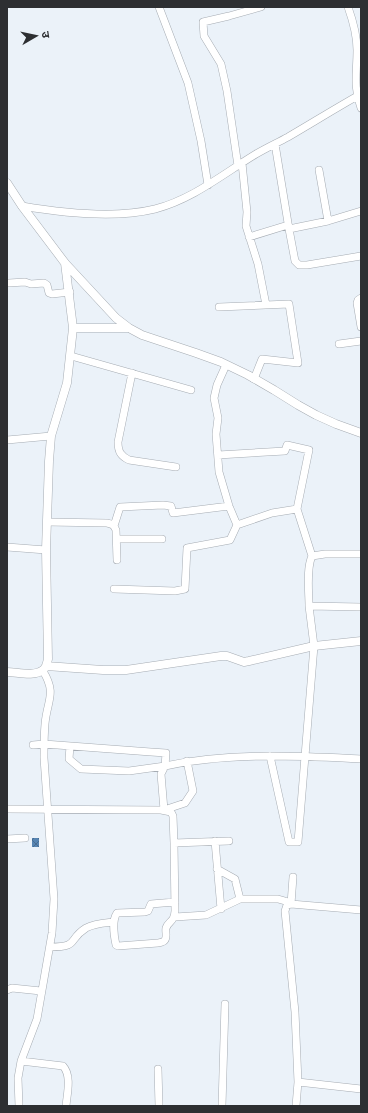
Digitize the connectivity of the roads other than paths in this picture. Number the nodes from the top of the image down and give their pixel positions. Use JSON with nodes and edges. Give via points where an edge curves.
{"nodes":[{"id":1,"x":159,"y":7,"type":"edge"},
{"id":2,"x":261,"y":7,"type":"edge"},
{"id":3,"x":348,"y":7,"type":"edge"},
{"id":4,"x":359,"y":95,"type":"edge"},
{"id":5,"x":361,"y":108,"type":"edge"},
{"id":6,"x":275,"y":144,"type":"junction"},
{"id":7,"x":240,"y":164,"type":"junction"},
{"id":8,"x":319,"y":170,"type":"dead end"},
{"id":9,"x":7,"y":183,"type":"edge"},
{"id":10,"x":208,"y":185,"type":"junction"},
{"id":11,"x":22,"y":206,"type":"junction"},
{"id":12,"x":361,"y":211,"type":"edge"},
{"id":13,"x":328,"y":221,"type":"junction"},
{"id":14,"x":289,"y":227,"type":"junction"},
{"id":15,"x":249,"y":237,"type":"junction"},
{"id":16,"x":361,"y":256,"type":"edge"},
{"id":17,"x":65,"y":263,"type":"junction"},
{"id":18,"x":9,"y":283,"type":"dead end"},
{"id":19,"x":70,"y":292,"type":"junction"},
{"id":20,"x":361,"y":298,"type":"edge"},
{"id":21,"x":266,"y":305,"type":"junction"},
{"id":22,"x":219,"y":307,"type":"dead end"},
{"id":23,"x":361,"y":327,"type":"edge"},
{"id":24,"x":74,"y":328,"type":"junction"},
{"id":25,"x":129,"y":328,"type":"junction"},
{"id":26,"x":361,"y":341,"type":"edge"},
{"id":27,"x":340,"y":344,"type":"dead end"},
{"id":28,"x":71,"y":356,"type":"junction"},
{"id":29,"x":226,"y":365,"type":"junction"},
{"id":30,"x":132,"y":373,"type":"junction"},
{"id":31,"x":254,"y":379,"type":"junction"},
{"id":32,"x":191,"y":390,"type":"dead end"},
{"id":33,"x":361,"y":433,"type":"edge"},
{"id":34,"x":51,"y":436,"type":"junction"},
{"id":35,"x":7,"y":440,"type":"edge"},
{"id":36,"x":218,"y":455,"type":"junction"},
{"id":37,"x":176,"y":467,"type":"dead end"},
{"id":38,"x":229,"y":506,"type":"junction"},
{"id":39,"x":297,"y":509,"type":"junction"},
{"id":40,"x":47,"y":522,"type":"junction"},
{"id":41,"x":237,"y":525,"type":"junction"},
{"id":42,"x":114,"y":526,"type":"junction"},
{"id":43,"x":162,"y":539,"type":"dead end"},
{"id":44,"x":117,"y":540,"type":"junction"},
{"id":45,"x":7,"y":547,"type":"edge"},
{"id":46,"x":46,"y":550,"type":"junction"},
{"id":47,"x":361,"y":554,"type":"edge"},
{"id":48,"x":312,"y":556,"type":"junction"},
{"id":49,"x":117,"y":560,"type":"dead end"},
{"id":50,"x":114,"y":589,"type":"dead end"},
{"id":51,"x":309,"y":606,"type":"junction"},
{"id":52,"x":361,"y":607,"type":"edge"},
{"id":53,"x":361,"y":641,"type":"edge"},
{"id":54,"x":314,"y":646,"type":"junction"},
{"id":55,"x":44,"y":668,"type":"junction"},
{"id":56,"x":7,"y":672,"type":"edge"},
{"id":57,"x":44,"y":744,"type":"junction"},
{"id":58,"x":32,"y":745,"type":"dead end"},
{"id":59,"x":70,"y":746,"type":"junction"},
{"id":60,"x":270,"y":756,"type":"junction"},
{"id":61,"x":306,"y":757,"type":"junction"},
{"id":62,"x":361,"y":759,"type":"edge"},
{"id":63,"x":187,"y":761,"type":"junction"},
{"id":64,"x":165,"y":766,"type":"junction"},
{"id":65,"x":7,"y":809,"type":"edge"},
{"id":66,"x":48,"y":810,"type":"junction"},
{"id":67,"x":164,"y":810,"type":"junction"},
{"id":68,"x":7,"y":838,"type":"edge"},
{"id":69,"x":24,"y":838,"type":"dead end"},
{"id":70,"x":215,"y":841,"type":"junction"},
{"id":71,"x":229,"y":841,"type":"dead end"},
{"id":72,"x":174,"y":844,"type":"junction"},
{"id":73,"x":217,"y":869,"type":"junction"},
{"id":74,"x":293,"y":877,"type":"dead end"},
{"id":75,"x":240,"y":899,"type":"junction"},
{"id":76,"x":175,"y":902,"type":"junction"},
{"id":77,"x":290,"y":904,"type":"junction"},
{"id":78,"x":221,"y":909,"type":"junction"},
{"id":79,"x":361,"y":910,"type":"edge"},
{"id":80,"x":175,"y":917,"type":"junction"},
{"id":81,"x":114,"y":922,"type":"junction"},
{"id":82,"x":50,"y":947,"type":"junction"},
{"id":83,"x":7,"y":990,"type":"edge"},
{"id":84,"x":41,"y":991,"type":"junction"},
{"id":85,"x":225,"y":1004,"type":"dead end"},
{"id":86,"x":21,"y":1061,"type":"junction"},
{"id":87,"x":158,"y":1069,"type":"dead end"},
{"id":88,"x":298,"y":1082,"type":"junction"},
{"id":89,"x":361,"y":1089,"type":"edge"},
{"id":90,"x":19,"y":1106,"type":"edge"},
{"id":91,"x":66,"y":1106,"type":"edge"},
{"id":92,"x":159,"y":1106,"type":"edge"},
{"id":93,"x":222,"y":1106,"type":"edge"},
{"id":94,"x":296,"y":1106,"type":"edge"}],
"edges":[{"from":1,"to":10,"type":"street","via":[[188,84]]},
{"from":2,"to":7,"type":"street","via":[[203,22],[204,36],[220,64]]},
{"from":3,"to":4,"type":"street","via":[[355,29],[355,80]]},
{"from":4,"to":5,"type":"street"},
{"from":4,"to":6,"type":"street"},
{"from":6,"to":7,"type":"street"},
{"from":6,"to":14,"type":"street"},
{"from":7,"to":10,"type":"street"},
{"from":7,"to":15,"type":"street"},
{"from":8,"to":13,"type":"street"},
{"from":9,"to":11,"type":"street"},
{"from":10,"to":11,"type":"street","via":[[172,203],[154,209],[131,212],[61,212]]},
{"from":11,"to":17,"type":"street"},
{"from":12,"to":13,"type":"street"},
{"from":13,"to":14,"type":"street"},
{"from":14,"to":15,"type":"street"},
{"from":14,"to":16,"type":"street","via":[[295,260],[299,264],[307,265]]},
{"from":15,"to":21,"type":"street","via":[[258,264]]},
{"from":17,"to":19,"type":"street"},
{"from":17,"to":25,"type":"street","via":[[116,318]]},
{"from":18,"to":19,"type":"street","via":[[44,282],[48,285],[49,293]]},
{"from":19,"to":24,"type":"street"},
{"from":20,"to":23,"type":"street","via":[[357,303]]},
{"from":21,"to":22,"type":"street"},
{"from":21,"to":31,"type":"street","via":[[289,304],[298,363],[262,359]]},
{"from":24,"to":25,"type":"street"},
{"from":24,"to":28,"type":"street"},
{"from":25,"to":29,"type":"street","via":[[142,336]]},
{"from":26,"to":27,"type":"street"},
{"from":28,"to":30,"type":"street"},
{"from":28,"to":34,"type":"street","via":[[67,382]]},
{"from":29,"to":31,"type":"street"},
{"from":29,"to":36,"type":"street","via":[[214,398],[218,418]]},
{"from":30,"to":32,"type":"street"},
{"from":30,"to":37,"type":"street","via":[[118,442],[120,454],[130,460]]},
{"from":31,"to":33,"type":"street","via":[[310,412]]},
{"from":34,"to":35,"type":"street"},
{"from":34,"to":40,"type":"street"},
{"from":36,"to":38,"type":"street","via":[[219,472]]},
{"from":36,"to":39,"type":"street","via":[[285,451],[287,445],[309,450]]},
{"from":38,"to":41,"type":"street"},
{"from":38,"to":42,"type":"street","via":[[173,513],[171,506],[163,505],[120,507]]},
{"from":39,"to":41,"type":"street","via":[[272,513]]},
{"from":39,"to":48,"type":"street"},
{"from":40,"to":42,"type":"street","via":[[107,523]]},
{"from":40,"to":46,"type":"street"},
{"from":41,"to":50,"type":"street","via":[[230,540],[187,548],[185,589]]},
{"from":42,"to":44,"type":"street"},
{"from":43,"to":44,"type":"street"},
{"from":44,"to":49,"type":"street"},
{"from":45,"to":46,"type":"street"},
{"from":46,"to":55,"type":"street","via":[[49,650]]},
{"from":47,"to":48,"type":"street"},
{"from":48,"to":51,"type":"street","via":[[309,568]]},
{"from":51,"to":52,"type":"street"},
{"from":51,"to":54,"type":"street"},
{"from":53,"to":54,"type":"street"},
{"from":54,"to":55,"type":"street","via":[[244,662],[221,656],[126,670]]},
{"from":54,"to":61,"type":"street"},
{"from":55,"to":56,"type":"street","via":[[37,673]]},
{"from":55,"to":57,"type":"street","via":[[51,688]]},
{"from":57,"to":58,"type":"street"},
{"from":57,"to":59,"type":"street"},
{"from":57,"to":66,"type":"street"},
{"from":59,"to":64,"type":"street","via":[[166,753]]},
{"from":59,"to":64,"type":"street","via":[[69,759],[81,769],[129,770]]},
{"from":60,"to":61,"type":"street"},
{"from":60,"to":61,"type":"street","via":[[289,842],[298,842]]},
{"from":60,"to":63,"type":"street"},
{"from":61,"to":62,"type":"street"},
{"from":63,"to":64,"type":"street"},
{"from":63,"to":67,"type":"street","via":[[193,792],[185,803]]},
{"from":64,"to":67,"type":"street","via":[[161,774]]},
{"from":65,"to":66,"type":"street"},
{"from":66,"to":67,"type":"street"},
{"from":66,"to":82,"type":"street","via":[[54,899]]},
{"from":67,"to":72,"type":"street","via":[[171,812],[173,816]]},
{"from":68,"to":69,"type":"street"},
{"from":70,"to":71,"type":"street"},
{"from":70,"to":72,"type":"street"},
{"from":70,"to":73,"type":"street"},
{"from":72,"to":76,"type":"street"},
{"from":73,"to":75,"type":"street","via":[[234,879]]},
{"from":73,"to":78,"type":"street"},
{"from":74,"to":77,"type":"street"},
{"from":75,"to":77,"type":"street","via":[[278,899]]},
{"from":75,"to":78,"type":"street"},
{"from":76,"to":80,"type":"street"},
{"from":76,"to":81,"type":"street","via":[[151,904],[145,912],[116,913]]},
{"from":77,"to":79,"type":"street"},
{"from":77,"to":88,"type":"street","via":[[285,911],[294,992]]},
{"from":78,"to":80,"type":"street","via":[[206,916]]},
{"from":80,"to":81,"type":"street","via":[[167,928],[165,940],[158,943],[118,946]]},
{"from":81,"to":82,"type":"street","via":[[86,928],[69,945]]},
{"from":82,"to":84,"type":"street"},
{"from":83,"to":84,"type":"street","via":[[12,988]]},
{"from":84,"to":86,"type":"street","via":[[37,1019]]},
{"from":85,"to":93,"type":"street"},
{"from":86,"to":90,"type":"street","via":[[18,1078]]},
{"from":86,"to":91,"type":"street","via":[[63,1066],[67,1070]]},
{"from":87,"to":92,"type":"street"},
{"from":88,"to":89,"type":"street"},
{"from":88,"to":94,"type":"street"}]}
